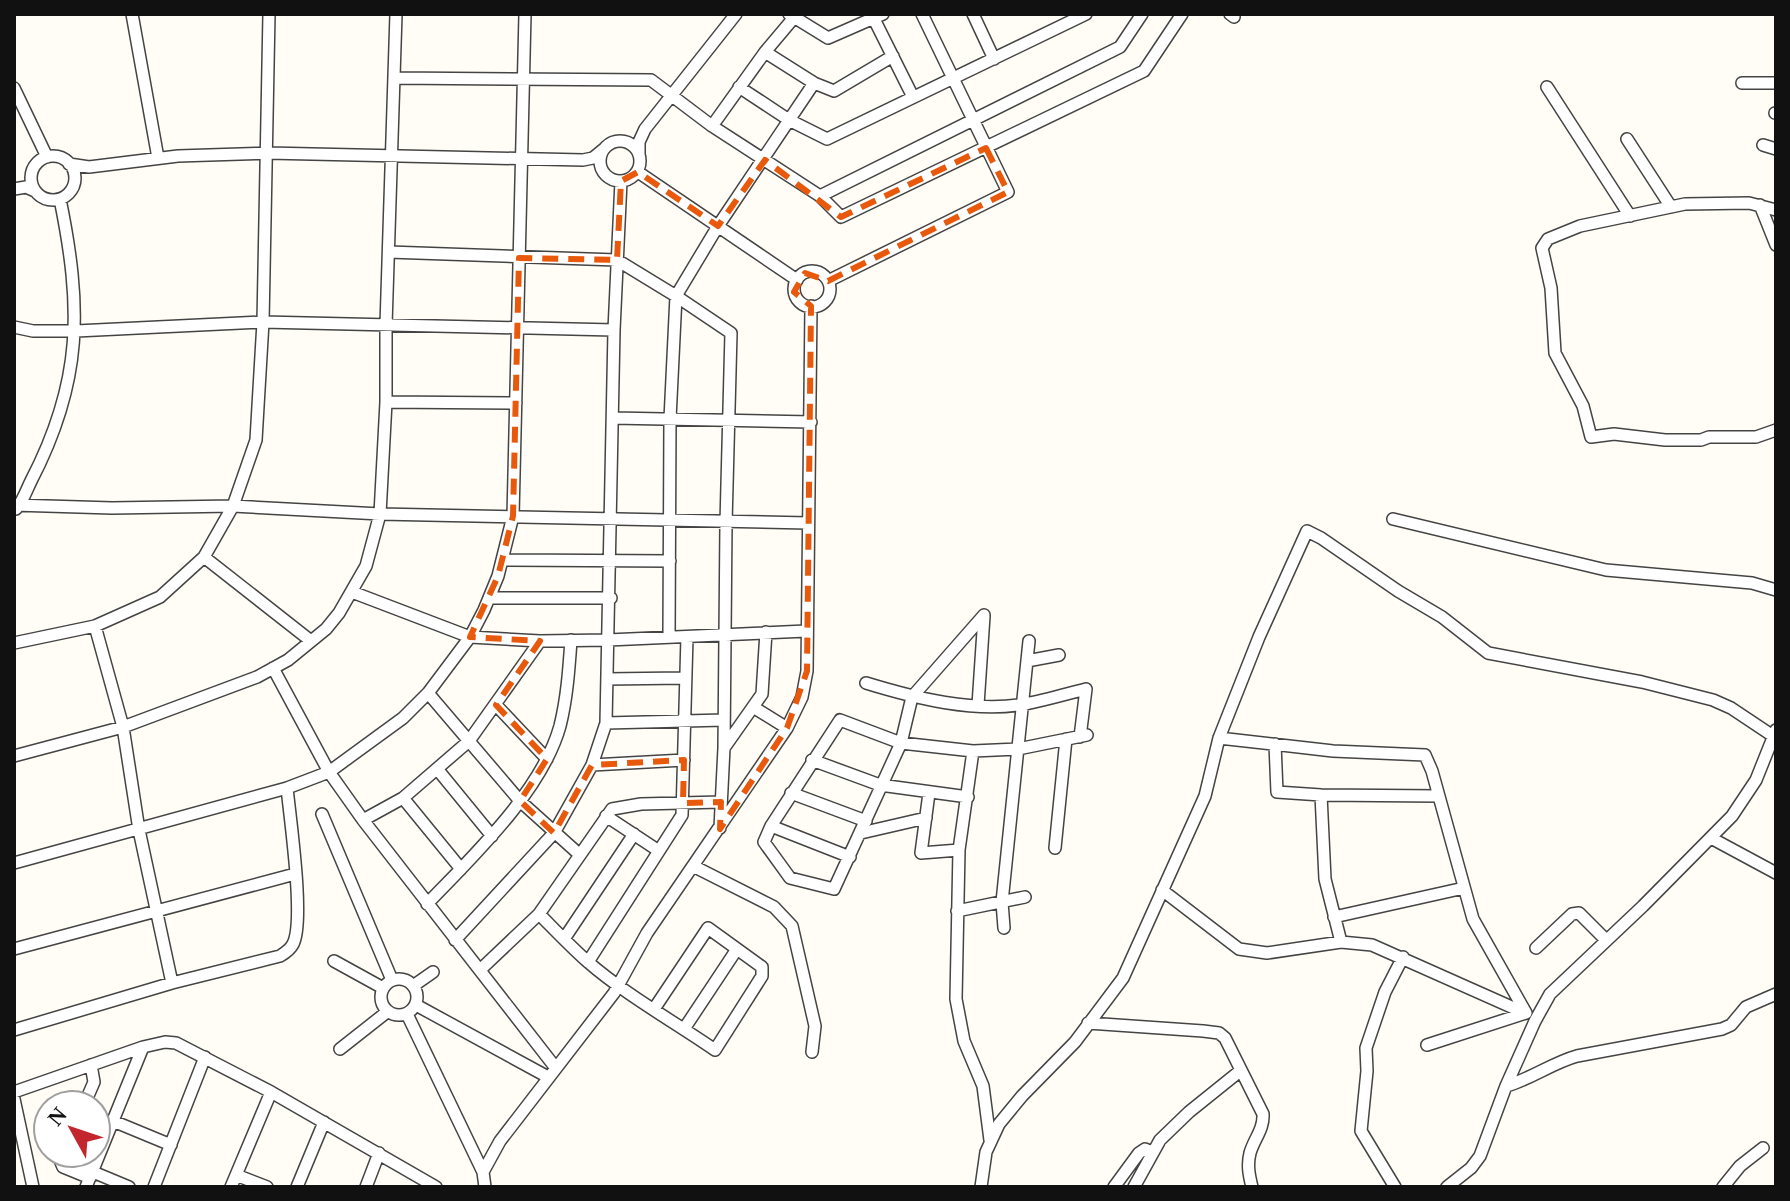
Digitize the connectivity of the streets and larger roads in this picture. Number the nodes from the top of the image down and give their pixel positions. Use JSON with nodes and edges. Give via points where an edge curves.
{"nodes":[{"id":1,"x":132,"y":14,"type":"edge"},
{"id":2,"x":269,"y":14,"type":"edge"},
{"id":3,"x":396,"y":14,"type":"edge"},
{"id":4,"x":525,"y":14,"type":"edge"},
{"id":5,"x":736,"y":14,"type":"edge"},
{"id":6,"x":922,"y":14,"type":"edge"},
{"id":7,"x":1086,"y":14,"type":"edge"},
{"id":8,"x":1142,"y":14,"type":"edge"},
{"id":9,"x":1182,"y":14,"type":"edge"},
{"id":10,"x":793,"y":15,"type":"edge"},
{"id":11,"x":976,"y":15,"type":"edge"},
{"id":12,"x":878,"y":16,"type":"edge"},
{"id":13,"x":765,"y":52,"type":"junction"},
{"id":14,"x":893,"y":56,"type":"junction"},
{"id":15,"x":994,"y":59,"type":"junction"},
{"id":16,"x":523,"y":77,"type":"junction"},
{"id":17,"x":394,"y":78,"type":"junction"},
{"id":18,"x":952,"y":80,"type":"junction"},
{"id":19,"x":814,"y":83,"type":"junction"},
{"id":20,"x":1742,"y":83,"type":"dead end"},
{"id":21,"x":1776,"y":83,"type":"edge"},
{"id":22,"x":739,"y":87,"type":"junction"},
{"id":23,"x":1547,"y":87,"type":"dead end"},
{"id":24,"x":14,"y":88,"type":"edge"},
{"id":25,"x":672,"y":95,"type":"junction"},
{"id":26,"x":913,"y":97,"type":"junction"},
{"id":27,"x":972,"y":119,"type":"junction"},
{"id":28,"x":789,"y":120,"type":"junction"},
{"id":29,"x":712,"y":126,"type":"junction"},
{"id":30,"x":645,"y":129,"type":"junction"},
{"id":31,"x":1627,"y":139,"type":"dead end"},
{"id":32,"x":622,"y":141,"type":"junction"},
{"id":33,"x":1763,"y":145,"type":"dead end"},
{"id":34,"x":986,"y":148,"type":"junction"},
{"id":35,"x":604,"y":149,"type":"junction"},
{"id":36,"x":1776,"y":149,"type":"edge"},
{"id":37,"x":268,"y":153,"type":"junction"},
{"id":38,"x":639,"y":154,"type":"junction"},
{"id":39,"x":393,"y":156,"type":"junction"},
{"id":40,"x":47,"y":157,"type":"junction"},
{"id":41,"x":158,"y":158,"type":"junction"},
{"id":42,"x":521,"y":159,"type":"junction"},
{"id":43,"x":583,"y":160,"type":"junction"},
{"id":44,"x":765,"y":160,"type":"junction"},
{"id":45,"x":69,"y":164,"type":"junction"},
{"id":46,"x":96,"y":167,"type":"junction"},
{"id":47,"x":638,"y":172,"type":"junction"},
{"id":48,"x":604,"y":173,"type":"junction"},
{"id":49,"x":31,"y":174,"type":"junction"},
{"id":50,"x":621,"y":181,"type":"junction"},
{"id":51,"x":74,"y":182,"type":"junction"},
{"id":52,"x":15,"y":188,"type":"edge"},
{"id":53,"x":35,"y":191,"type":"junction"},
{"id":54,"x":820,"y":196,"type":"junction"},
{"id":55,"x":60,"y":199,"type":"junction"},
{"id":56,"x":1760,"y":205,"type":"junction"},
{"id":57,"x":1671,"y":207,"type":"junction"},
{"id":58,"x":1776,"y":210,"type":"edge"},
{"id":59,"x":1630,"y":216,"type":"junction"},
{"id":60,"x":718,"y":226,"type":"junction"},
{"id":61,"x":1776,"y":245,"type":"edge"},
{"id":62,"x":389,"y":252,"type":"junction"},
{"id":63,"x":519,"y":258,"type":"junction"},
{"id":64,"x":617,"y":260,"type":"junction"},
{"id":65,"x":797,"y":280,"type":"junction"},
{"id":66,"x":828,"y":281,"type":"junction"},
{"id":67,"x":676,"y":296,"type":"junction"},
{"id":68,"x":811,"y":306,"type":"junction"},
{"id":69,"x":263,"y":322,"type":"junction"},
{"id":70,"x":386,"y":325,"type":"junction"},
{"id":71,"x":14,"y":327,"type":"edge"},
{"id":72,"x":518,"y":328,"type":"junction"},
{"id":73,"x":614,"y":330,"type":"junction"},
{"id":74,"x":76,"y":331,"type":"junction"},
{"id":75,"x":386,"y":402,"type":"junction"},
{"id":76,"x":516,"y":403,"type":"junction"},
{"id":77,"x":613,"y":418,"type":"junction"},
{"id":78,"x":670,"y":419,"type":"junction"},
{"id":79,"x":728,"y":420,"type":"junction"},
{"id":80,"x":811,"y":422,"type":"junction"},
{"id":81,"x":1776,"y":430,"type":"edge"},
{"id":82,"x":233,"y":506,"type":"junction"},
{"id":83,"x":16,"y":508,"type":"edge"},
{"id":84,"x":380,"y":514,"type":"junction"},
{"id":85,"x":513,"y":516,"type":"junction"},
{"id":86,"x":611,"y":518,"type":"junction"},
{"id":87,"x":1393,"y":519,"type":"dead end"},
{"id":88,"x":668,"y":520,"type":"junction"},
{"id":89,"x":726,"y":523,"type":"junction"},
{"id":90,"x":808,"y":523,"type":"junction"},
{"id":91,"x":204,"y":557,"type":"junction"},
{"id":92,"x":502,"y":560,"type":"junction"},
{"id":93,"x":670,"y":561,"type":"junction"},
{"id":94,"x":611,"y":562,"type":"junction"},
{"id":95,"x":1776,"y":590,"type":"edge"},
{"id":96,"x":352,"y":592,"type":"junction"},
{"id":97,"x":489,"y":598,"type":"junction"},
{"id":98,"x":611,"y":598,"type":"junction"},
{"id":99,"x":95,"y":626,"type":"junction"},
{"id":100,"x":806,"y":631,"type":"junction"},
{"id":101,"x":766,"y":632,"type":"junction"},
{"id":102,"x":725,"y":636,"type":"junction"},
{"id":103,"x":470,"y":637,"type":"junction"},
{"id":104,"x":669,"y":637,"type":"junction"},
{"id":105,"x":687,"y":637,"type":"junction"},
{"id":106,"x":571,"y":640,"type":"junction"},
{"id":107,"x":608,"y":640,"type":"junction"},
{"id":108,"x":311,"y":641,"type":"junction"},
{"id":109,"x":540,"y":641,"type":"junction"},
{"id":110,"x":1029,"y":641,"type":"dead end"},
{"id":111,"x":14,"y":643,"type":"edge"},
{"id":112,"x":1059,"y":655,"type":"dead end"},
{"id":113,"x":1027,"y":661,"type":"junction"},
{"id":114,"x":273,"y":668,"type":"junction"},
{"id":115,"x":684,"y":678,"type":"junction"},
{"id":116,"x":607,"y":679,"type":"junction"},
{"id":117,"x":866,"y":683,"type":"dead end"},
{"id":118,"x":428,"y":693,"type":"junction"},
{"id":119,"x":912,"y":697,"type":"junction"},
{"id":120,"x":496,"y":705,"type":"junction"},
{"id":121,"x":978,"y":705,"type":"junction"},
{"id":122,"x":1023,"y":705,"type":"junction"},
{"id":123,"x":753,"y":707,"type":"junction"},
{"id":124,"x":724,"y":720,"type":"junction"},
{"id":125,"x":685,"y":722,"type":"junction"},
{"id":126,"x":606,"y":723,"type":"junction"},
{"id":127,"x":123,"y":727,"type":"junction"},
{"id":128,"x":787,"y":728,"type":"junction"},
{"id":129,"x":1775,"y":732,"type":"edge"},
{"id":130,"x":1219,"y":738,"type":"junction"},
{"id":131,"x":1066,"y":739,"type":"junction"},
{"id":132,"x":469,"y":741,"type":"junction"},
{"id":133,"x":901,"y":743,"type":"junction"},
{"id":134,"x":1275,"y":744,"type":"junction"},
{"id":135,"x":724,"y":748,"type":"junction"},
{"id":136,"x":1018,"y":749,"type":"junction"},
{"id":137,"x":973,"y":751,"type":"junction"},
{"id":138,"x":14,"y":756,"type":"edge"},
{"id":139,"x":1771,"y":758,"type":"edge"},
{"id":140,"x":547,"y":759,"type":"junction"},
{"id":141,"x":684,"y":760,"type":"junction"},
{"id":142,"x":812,"y":760,"type":"junction"},
{"id":143,"x":592,"y":765,"type":"junction"},
{"id":144,"x":438,"y":770,"type":"junction"},
{"id":145,"x":329,"y":772,"type":"junction"},
{"id":146,"x":882,"y":785,"type":"junction"},
{"id":147,"x":287,"y":788,"type":"junction"},
{"id":148,"x":791,"y":793,"type":"junction"},
{"id":149,"x":929,"y":793,"type":"junction"},
{"id":150,"x":1321,"y":795,"type":"junction"},
{"id":151,"x":1439,"y":796,"type":"junction"},
{"id":152,"x":968,"y":797,"type":"junction"},
{"id":153,"x":403,"y":798,"type":"junction"},
{"id":154,"x":520,"y":801,"type":"junction"},
{"id":155,"x":721,"y":802,"type":"junction"},
{"id":156,"x":683,"y":803,"type":"junction"},
{"id":157,"x":322,"y":814,"type":"dead end"},
{"id":158,"x":606,"y":816,"type":"junction"},
{"id":159,"x":926,"y":818,"type":"junction"},
{"id":160,"x":363,"y":820,"type":"junction"},
{"id":161,"x":866,"y":821,"type":"junction"},
{"id":162,"x":771,"y":826,"type":"junction"},
{"id":163,"x":720,"y":829,"type":"junction"},
{"id":164,"x":139,"y":830,"type":"junction"},
{"id":165,"x":554,"y":833,"type":"junction"},
{"id":166,"x":861,"y":833,"type":"junction"},
{"id":167,"x":634,"y":834,"type":"junction"},
{"id":168,"x":492,"y":836,"type":"junction"},
{"id":169,"x":1711,"y":838,"type":"junction"},
{"id":170,"x":1055,"y":848,"type":"dead end"},
{"id":171,"x":959,"y":850,"type":"junction"},
{"id":172,"x":659,"y":851,"type":"junction"},
{"id":173,"x":580,"y":855,"type":"junction"},
{"id":174,"x":850,"y":857,"type":"junction"},
{"id":175,"x":14,"y":863,"type":"edge"},
{"id":176,"x":693,"y":866,"type":"junction"},
{"id":177,"x":461,"y":869,"type":"junction"},
{"id":178,"x":1776,"y":873,"type":"edge"},
{"id":179,"x":295,"y":874,"type":"junction"},
{"id":180,"x":1464,"y":888,"type":"junction"},
{"id":181,"x":1162,"y":890,"type":"junction"},
{"id":182,"x":1025,"y":897,"type":"dead end"},
{"id":183,"x":1002,"y":902,"type":"junction"},
{"id":184,"x":427,"y":904,"type":"junction"},
{"id":185,"x":157,"y":910,"type":"junction"},
{"id":186,"x":957,"y":911,"type":"junction"},
{"id":187,"x":539,"y":914,"type":"junction"},
{"id":188,"x":1334,"y":917,"type":"junction"},
{"id":189,"x":1004,"y":928,"type":"dead end"},
{"id":190,"x":564,"y":939,"type":"junction"},
{"id":191,"x":455,"y":940,"type":"junction"},
{"id":192,"x":1606,"y":940,"type":"junction"},
{"id":193,"x":1341,"y":942,"type":"junction"},
{"id":194,"x":1536,"y":948,"type":"dead end"},
{"id":195,"x":14,"y":949,"type":"edge"},
{"id":196,"x":737,"y":949,"type":"junction"},
{"id":197,"x":1403,"y":957,"type":"junction"},
{"id":198,"x":334,"y":961,"type":"dead end"},
{"id":199,"x":588,"y":962,"type":"junction"},
{"id":200,"x":480,"y":970,"type":"junction"},
{"id":201,"x":433,"y":972,"type":"dead end"},
{"id":202,"x":172,"y":983,"type":"junction"},
{"id":203,"x":388,"y":984,"type":"junction"},
{"id":204,"x":618,"y":985,"type":"junction"},
{"id":205,"x":413,"y":986,"type":"junction"},
{"id":206,"x":1776,"y":994,"type":"edge"},
{"id":207,"x":654,"y":1009,"type":"junction"},
{"id":208,"x":411,"y":1010,"type":"junction"},
{"id":209,"x":387,"y":1012,"type":"junction"},
{"id":210,"x":1530,"y":1017,"type":"junction"},
{"id":211,"x":1088,"y":1023,"type":"junction"},
{"id":212,"x":684,"y":1029,"type":"junction"},
{"id":213,"x":14,"y":1030,"type":"edge"},
{"id":214,"x":1427,"y":1045,"type":"dead end"},
{"id":215,"x":143,"y":1047,"type":"junction"},
{"id":216,"x":340,"y":1049,"type":"dead end"},
{"id":217,"x":812,"y":1052,"type":"dead end"},
{"id":218,"x":205,"y":1057,"type":"junction"},
{"id":219,"x":91,"y":1065,"type":"junction"},
{"id":220,"x":1240,"y":1071,"type":"junction"},
{"id":221,"x":552,"y":1072,"type":"junction"},
{"id":222,"x":1506,"y":1086,"type":"junction"},
{"id":223,"x":91,"y":1089,"type":"edge"},
{"id":224,"x":14,"y":1092,"type":"edge"},
{"id":225,"x":271,"y":1092,"type":"junction"},
{"id":226,"x":14,"y":1099,"type":"edge"},
{"id":227,"x":113,"y":1121,"type":"junction"},
{"id":228,"x":324,"y":1122,"type":"junction"},
{"id":229,"x":990,"y":1141,"type":"junction"},
{"id":230,"x":171,"y":1145,"type":"junction"},
{"id":231,"x":1763,"y":1148,"type":"dead end"},
{"id":232,"x":1152,"y":1152,"type":"junction"},
{"id":233,"x":379,"y":1153,"type":"junction"},
{"id":234,"x":483,"y":1172,"type":"junction"},
{"id":235,"x":236,"y":1175,"type":"junction"},
{"id":236,"x":91,"y":1176,"type":"edge"},
{"id":237,"x":1450,"y":1186,"type":"edge"},
{"id":238,"x":33,"y":1187,"type":"edge"},
{"id":239,"x":129,"y":1187,"type":"edge"},
{"id":240,"x":154,"y":1187,"type":"edge"},
{"id":241,"x":231,"y":1187,"type":"edge"},
{"id":242,"x":267,"y":1187,"type":"edge"},
{"id":243,"x":298,"y":1187,"type":"edge"},
{"id":244,"x":366,"y":1187,"type":"edge"},
{"id":245,"x":436,"y":1187,"type":"edge"},
{"id":246,"x":485,"y":1187,"type":"edge"},
{"id":247,"x":981,"y":1187,"type":"edge"},
{"id":248,"x":1114,"y":1187,"type":"edge"},
{"id":249,"x":1134,"y":1187,"type":"edge"},
{"id":250,"x":1252,"y":1187,"type":"edge"},
{"id":251,"x":1395,"y":1187,"type":"edge"},
{"id":252,"x":1723,"y":1187,"type":"edge"}],
"edges":[{"from":1,"to":41,"type":"street"},
{"from":2,"to":37,"type":"street"},
{"from":3,"to":17,"type":"street"},
{"from":4,"to":16,"type":"street"},
{"from":5,"to":25,"type":"street"},
{"from":6,"to":18,"type":"street"},
{"from":7,"to":15,"type":"street"},
{"from":8,"to":27,"type":"street","via":[[1120,47]]},
{"from":9,"to":34,"type":"street","via":[[1144,71]]},
{"from":10,"to":12,"type":"street","via":[[828,38]]},
{"from":10,"to":13,"type":"street"},
{"from":11,"to":15,"type":"street"},
{"from":12,"to":14,"type":"street"},
{"from":13,"to":19,"type":"street"},
{"from":13,"to":22,"type":"street"},
{"from":14,"to":19,"type":"street","via":[[834,91]]},
{"from":14,"to":26,"type":"street"},
{"from":15,"to":18,"type":"street"},
{"from":16,"to":17,"type":"street"},
{"from":16,"to":25,"type":"street","via":[[651,80]]},
{"from":16,"to":42,"type":"street"},
{"from":17,"to":39,"type":"street"},
{"from":18,"to":26,"type":"street"},
{"from":18,"to":27,"type":"street"},
{"from":19,"to":28,"type":"street"},
{"from":20,"to":21,"type":"street"},
{"from":22,"to":28,"type":"street"},
{"from":22,"to":29,"type":"street"},
{"from":23,"to":59,"type":"street"},
{"from":24,"to":40,"type":"street"},
{"from":25,"to":29,"type":"street"},
{"from":25,"to":30,"type":"street"},
{"from":26,"to":28,"type":"street","via":[[827,139]]},
{"from":27,"to":34,"type":"street"},
{"from":27,"to":54,"type":"street"},
{"from":28,"to":44,"type":"street"},
{"from":29,"to":44,"type":"street"},
{"from":30,"to":32,"type":"street"},
{"from":30,"to":38,"type":"street"},
{"from":31,"to":57,"type":"street"},
{"from":32,"to":35,"type":"street"},
{"from":32,"to":38,"type":"street"},
{"from":33,"to":36,"type":"street"},
{"from":34,"to":54,"type":"street","via":[[841,217]]},
{"from":34,"to":66,"type":"street","via":[[1008,192]]},
{"from":35,"to":43,"type":"street"},
{"from":35,"to":48,"type":"street"},
{"from":37,"to":39,"type":"street"},
{"from":37,"to":41,"type":"street"},
{"from":37,"to":69,"type":"street"},
{"from":38,"to":47,"type":"street"},
{"from":39,"to":42,"type":"street"},
{"from":39,"to":62,"type":"street"},
{"from":40,"to":45,"type":"street"},
{"from":40,"to":49,"type":"street"},
{"from":41,"to":46,"type":"street"},
{"from":42,"to":43,"type":"street"},
{"from":42,"to":63,"type":"street"},
{"from":43,"to":48,"type":"street"},
{"from":44,"to":54,"type":"street"},
{"from":44,"to":60,"type":"street"},
{"from":45,"to":46,"type":"street"},
{"from":45,"to":51,"type":"street"},
{"from":46,"to":51,"type":"street"},
{"from":47,"to":50,"type":"street"},
{"from":47,"to":60,"type":"street"},
{"from":48,"to":50,"type":"street"},
{"from":49,"to":52,"type":"street"},
{"from":49,"to":53,"type":"street"},
{"from":50,"to":64,"type":"street"},
{"from":51,"to":55,"type":"street"},
{"from":52,"to":53,"type":"street"},
{"from":53,"to":55,"type":"street","via":[[46,199]]},
{"from":55,"to":74,"type":"street","via":[[72,258]]},
{"from":56,"to":57,"type":"street"},
{"from":56,"to":58,"type":"street"},
{"from":56,"to":61,"type":"street"},
{"from":57,"to":59,"type":"street"},
{"from":59,"to":81,"type":"street","via":[[1580,226],[1548,239],[1542,248],[1551,288],[1555,353],[1583,406],[1591,437],[1701,440],[1756,437]]},
{"from":60,"to":65,"type":"street"},
{"from":60,"to":67,"type":"street"},
{"from":62,"to":63,"type":"street"},
{"from":62,"to":70,"type":"street"},
{"from":63,"to":64,"type":"street"},
{"from":63,"to":72,"type":"street"},
{"from":64,"to":67,"type":"street"},
{"from":64,"to":73,"type":"street"},
{"from":65,"to":66,"type":"street","via":[[810,271]]},
{"from":65,"to":68,"type":"street","via":[[796,297]]},
{"from":66,"to":68,"type":"street","via":[[827,298]]},
{"from":67,"to":78,"type":"street"},
{"from":67,"to":79,"type":"street","via":[[731,333]]},
{"from":68,"to":80,"type":"street"},
{"from":69,"to":70,"type":"street"},
{"from":69,"to":74,"type":"street"},
{"from":69,"to":82,"type":"street","via":[[256,440]]},
{"from":70,"to":72,"type":"street"},
{"from":70,"to":75,"type":"street"},
{"from":71,"to":74,"type":"street"},
{"from":72,"to":73,"type":"street"},
{"from":72,"to":76,"type":"street"},
{"from":73,"to":77,"type":"street"},
{"from":74,"to":83,"type":"street","via":[[60,417]]},
{"from":75,"to":76,"type":"street"},
{"from":75,"to":84,"type":"street"},
{"from":76,"to":85,"type":"street"},
{"from":77,"to":78,"type":"street"},
{"from":77,"to":86,"type":"street"},
{"from":78,"to":79,"type":"street"},
{"from":78,"to":88,"type":"street"},
{"from":79,"to":80,"type":"street"},
{"from":79,"to":89,"type":"street"},
{"from":80,"to":90,"type":"street"},
{"from":82,"to":83,"type":"street"},
{"from":82,"to":84,"type":"street"},
{"from":82,"to":91,"type":"street"},
{"from":84,"to":85,"type":"street"},
{"from":84,"to":96,"type":"street","via":[[366,566]]},
{"from":85,"to":86,"type":"street"},
{"from":85,"to":92,"type":"street"},
{"from":86,"to":88,"type":"street"},
{"from":86,"to":94,"type":"street"},
{"from":87,"to":95,"type":"street","via":[[1606,570],[1752,583]]},
{"from":88,"to":89,"type":"street"},
{"from":88,"to":93,"type":"street"},
{"from":89,"to":90,"type":"street"},
{"from":89,"to":102,"type":"street"},
{"from":90,"to":100,"type":"street"},
{"from":91,"to":99,"type":"street","via":[[160,597]]},
{"from":91,"to":108,"type":"street"},
{"from":92,"to":94,"type":"street"},
{"from":92,"to":97,"type":"street"},
{"from":93,"to":94,"type":"street"},
{"from":93,"to":104,"type":"street"},
{"from":94,"to":98,"type":"street"},
{"from":96,"to":103,"type":"street"},
{"from":96,"to":108,"type":"street"},
{"from":97,"to":98,"type":"street"},
{"from":97,"to":103,"type":"street"},
{"from":98,"to":107,"type":"street"},
{"from":99,"to":111,"type":"street"},
{"from":99,"to":127,"type":"street"},
{"from":100,"to":101,"type":"street"},
{"from":100,"to":128,"type":"street","via":[[802,697]]},
{"from":101,"to":102,"type":"street"},
{"from":101,"to":123,"type":"street","via":[[762,694]]},
{"from":102,"to":105,"type":"street"},
{"from":102,"to":124,"type":"street"},
{"from":103,"to":109,"type":"street"},
{"from":103,"to":118,"type":"street"},
{"from":104,"to":105,"type":"street"},
{"from":104,"to":107,"type":"street"},
{"from":105,"to":115,"type":"street"},
{"from":106,"to":107,"type":"street"},
{"from":106,"to":109,"type":"street"},
{"from":106,"to":140,"type":"street","via":[[567,690]]},
{"from":107,"to":116,"type":"street"},
{"from":108,"to":114,"type":"street"},
{"from":109,"to":120,"type":"street"},
{"from":110,"to":113,"type":"street"},
{"from":112,"to":113,"type":"street"},
{"from":113,"to":122,"type":"street"},
{"from":114,"to":127,"type":"street"},
{"from":114,"to":145,"type":"street"},
{"from":115,"to":116,"type":"street"},
{"from":115,"to":125,"type":"street"},
{"from":116,"to":126,"type":"street"},
{"from":117,"to":119,"type":"street"},
{"from":118,"to":132,"type":"street"},
{"from":118,"to":145,"type":"street"},
{"from":119,"to":121,"type":"street"},
{"from":119,"to":121,"type":"street","via":[[984,615]]},
{"from":119,"to":133,"type":"street"},
{"from":120,"to":132,"type":"street"},
{"from":120,"to":140,"type":"street"},
{"from":121,"to":122,"type":"street"},
{"from":122,"to":131,"type":"street","via":[[1086,689],[1084,736]]},
{"from":122,"to":136,"type":"street"},
{"from":123,"to":128,"type":"street"},
{"from":123,"to":135,"type":"street"},
{"from":124,"to":125,"type":"street"},
{"from":124,"to":135,"type":"street"},
{"from":125,"to":126,"type":"street"},
{"from":125,"to":141,"type":"street"},
{"from":126,"to":143,"type":"street"},
{"from":127,"to":138,"type":"street"},
{"from":127,"to":164,"type":"street"},
{"from":128,"to":163,"type":"street"},
{"from":129,"to":130,"type":"street","via":[[1701,697],[1488,653],[1442,617],[1307,531]]},
{"from":129,"to":139,"type":"street"},
{"from":130,"to":134,"type":"street"},
{"from":130,"to":181,"type":"street","via":[[1205,796]]},
{"from":131,"to":136,"type":"street"},
{"from":131,"to":170,"type":"street"},
{"from":132,"to":144,"type":"street"},
{"from":132,"to":154,"type":"street"},
{"from":133,"to":137,"type":"street"},
{"from":133,"to":142,"type":"street","via":[[840,720]]},
{"from":133,"to":146,"type":"street"},
{"from":134,"to":150,"type":"street","via":[[1277,792]]},
{"from":134,"to":151,"type":"street","via":[[1425,755]]},
{"from":135,"to":155,"type":"street"},
{"from":136,"to":137,"type":"street"},
{"from":136,"to":183,"type":"street"},
{"from":137,"to":152,"type":"street"},
{"from":139,"to":169,"type":"street"},
{"from":140,"to":154,"type":"street"},
{"from":141,"to":143,"type":"street"},
{"from":141,"to":156,"type":"street"},
{"from":142,"to":146,"type":"street"},
{"from":142,"to":148,"type":"street"},
{"from":143,"to":165,"type":"street"},
{"from":144,"to":153,"type":"street"},
{"from":144,"to":168,"type":"street"},
{"from":145,"to":147,"type":"street"},
{"from":145,"to":160,"type":"street"},
{"from":146,"to":149,"type":"street"},
{"from":146,"to":161,"type":"street"},
{"from":147,"to":164,"type":"street"},
{"from":147,"to":179,"type":"street"},
{"from":148,"to":161,"type":"street"},
{"from":148,"to":162,"type":"street"},
{"from":149,"to":152,"type":"street"},
{"from":149,"to":159,"type":"street"},
{"from":150,"to":151,"type":"street"},
{"from":150,"to":188,"type":"street","via":[[1325,879]]},
{"from":151,"to":180,"type":"street"},
{"from":152,"to":171,"type":"street"},
{"from":153,"to":160,"type":"street"},
{"from":153,"to":177,"type":"street"},
{"from":154,"to":165,"type":"street"},
{"from":154,"to":168,"type":"street"},
{"from":155,"to":156,"type":"street"},
{"from":155,"to":163,"type":"street"},
{"from":156,"to":158,"type":"street","via":[[641,804],[612,809]]},
{"from":156,"to":172,"type":"street","via":[[682,815]]},
{"from":157,"to":203,"type":"street"},
{"from":158,"to":167,"type":"street"},
{"from":158,"to":173,"type":"street"},
{"from":159,"to":166,"type":"street"},
{"from":159,"to":171,"type":"street","via":[[921,853]]},
{"from":160,"to":184,"type":"street"},
{"from":161,"to":166,"type":"street"},
{"from":162,"to":174,"type":"street"},
{"from":162,"to":174,"type":"street","via":[[764,842],[790,878],[834,889]]},
{"from":163,"to":176,"type":"street"},
{"from":164,"to":175,"type":"street"},
{"from":164,"to":185,"type":"street"},
{"from":165,"to":173,"type":"street"},
{"from":165,"to":191,"type":"street"},
{"from":166,"to":174,"type":"street"},
{"from":167,"to":172,"type":"street"},
{"from":167,"to":190,"type":"street"},
{"from":168,"to":177,"type":"street"},
{"from":169,"to":178,"type":"street"},
{"from":169,"to":192,"type":"street"},
{"from":171,"to":186,"type":"street"},
{"from":172,"to":199,"type":"street"},
{"from":173,"to":187,"type":"street"},
{"from":176,"to":204,"type":"street"},
{"from":176,"to":217,"type":"street","via":[[774,907],[792,926],[815,1026]]},
{"from":177,"to":184,"type":"street"},
{"from":179,"to":185,"type":"street"},
{"from":179,"to":202,"type":"street","via":[[296,934],[287,952]]},
{"from":180,"to":188,"type":"street"},
{"from":180,"to":210,"type":"street","via":[[1479,933]]},
{"from":181,"to":193,"type":"street","via":[[1239,949],[1267,953]]},
{"from":181,"to":211,"type":"street","via":[[1123,978]]},
{"from":182,"to":183,"type":"street"},
{"from":183,"to":186,"type":"street"},
{"from":183,"to":189,"type":"street"},
{"from":184,"to":191,"type":"street"},
{"from":185,"to":195,"type":"street"},
{"from":185,"to":202,"type":"street"},
{"from":186,"to":229,"type":"street","via":[[957,1013],[983,1086]]},
{"from":187,"to":190,"type":"street"},
{"from":187,"to":200,"type":"street"},
{"from":188,"to":193,"type":"street"},
{"from":190,"to":199,"type":"street"},
{"from":191,"to":200,"type":"street"},
{"from":192,"to":194,"type":"street","via":[[1579,913]]},
{"from":192,"to":210,"type":"street"},
{"from":193,"to":197,"type":"street","via":[[1372,945]]},
{"from":196,"to":207,"type":"street","via":[[708,928]]},
{"from":196,"to":212,"type":"street"},
{"from":196,"to":212,"type":"street","via":[[762,967],[762,976],[715,1050]]},
{"from":197,"to":210,"type":"street"},
{"from":197,"to":251,"type":"street","via":[[1366,1048],[1361,1131]]},
{"from":198,"to":203,"type":"street"},
{"from":199,"to":204,"type":"street"},
{"from":200,"to":221,"type":"street"},
{"from":201,"to":205,"type":"street"},
{"from":202,"to":213,"type":"street"},
{"from":203,"to":205,"type":"street","via":[[404,980]]},
{"from":203,"to":209,"type":"street","via":[[381,1001]]},
{"from":204,"to":207,"type":"street"},
{"from":204,"to":221,"type":"street"},
{"from":205,"to":208,"type":"street","via":[[417,995]]},
{"from":206,"to":222,"type":"street","via":[[1746,1007],[1722,1029],[1565,1059]]},
{"from":207,"to":212,"type":"street"},
{"from":208,"to":209,"type":"street"},
{"from":208,"to":221,"type":"street"},
{"from":208,"to":234,"type":"street"},
{"from":209,"to":216,"type":"street"},
{"from":210,"to":214,"type":"street"},
{"from":210,"to":222,"type":"street"},
{"from":211,"to":220,"type":"street","via":[[1219,1033]]},
{"from":211,"to":229,"type":"street","via":[[1012,1107]]},
{"from":215,"to":218,"type":"street","via":[[176,1043]]},
{"from":215,"to":219,"type":"street"},
{"from":215,"to":227,"type":"street"},
{"from":218,"to":225,"type":"street"},
{"from":218,"to":230,"type":"street"},
{"from":219,"to":223,"type":"street"},
{"from":219,"to":224,"type":"street"},
{"from":220,"to":232,"type":"street","via":[[1173,1127]]},
{"from":220,"to":250,"type":"street","via":[[1263,1114],[1250,1155]]},
{"from":221,"to":234,"type":"street"},
{"from":222,"to":237,"type":"street","via":[[1480,1156]]},
{"from":225,"to":228,"type":"street"},
{"from":225,"to":235,"type":"street"},
{"from":226,"to":238,"type":"street"},
{"from":227,"to":230,"type":"street"},
{"from":227,"to":236,"type":"street"},
{"from":228,"to":233,"type":"street"},
{"from":228,"to":243,"type":"street"},
{"from":229,"to":247,"type":"street"},
{"from":230,"to":240,"type":"street"},
{"from":231,"to":252,"type":"street"},
{"from":232,"to":248,"type":"street","via":[[1139,1153]]},
{"from":232,"to":249,"type":"street"},
{"from":233,"to":244,"type":"street"},
{"from":233,"to":245,"type":"street"},
{"from":234,"to":246,"type":"street"},
{"from":235,"to":241,"type":"street"},
{"from":235,"to":242,"type":"street"},
{"from":236,"to":239,"type":"street"}]}
